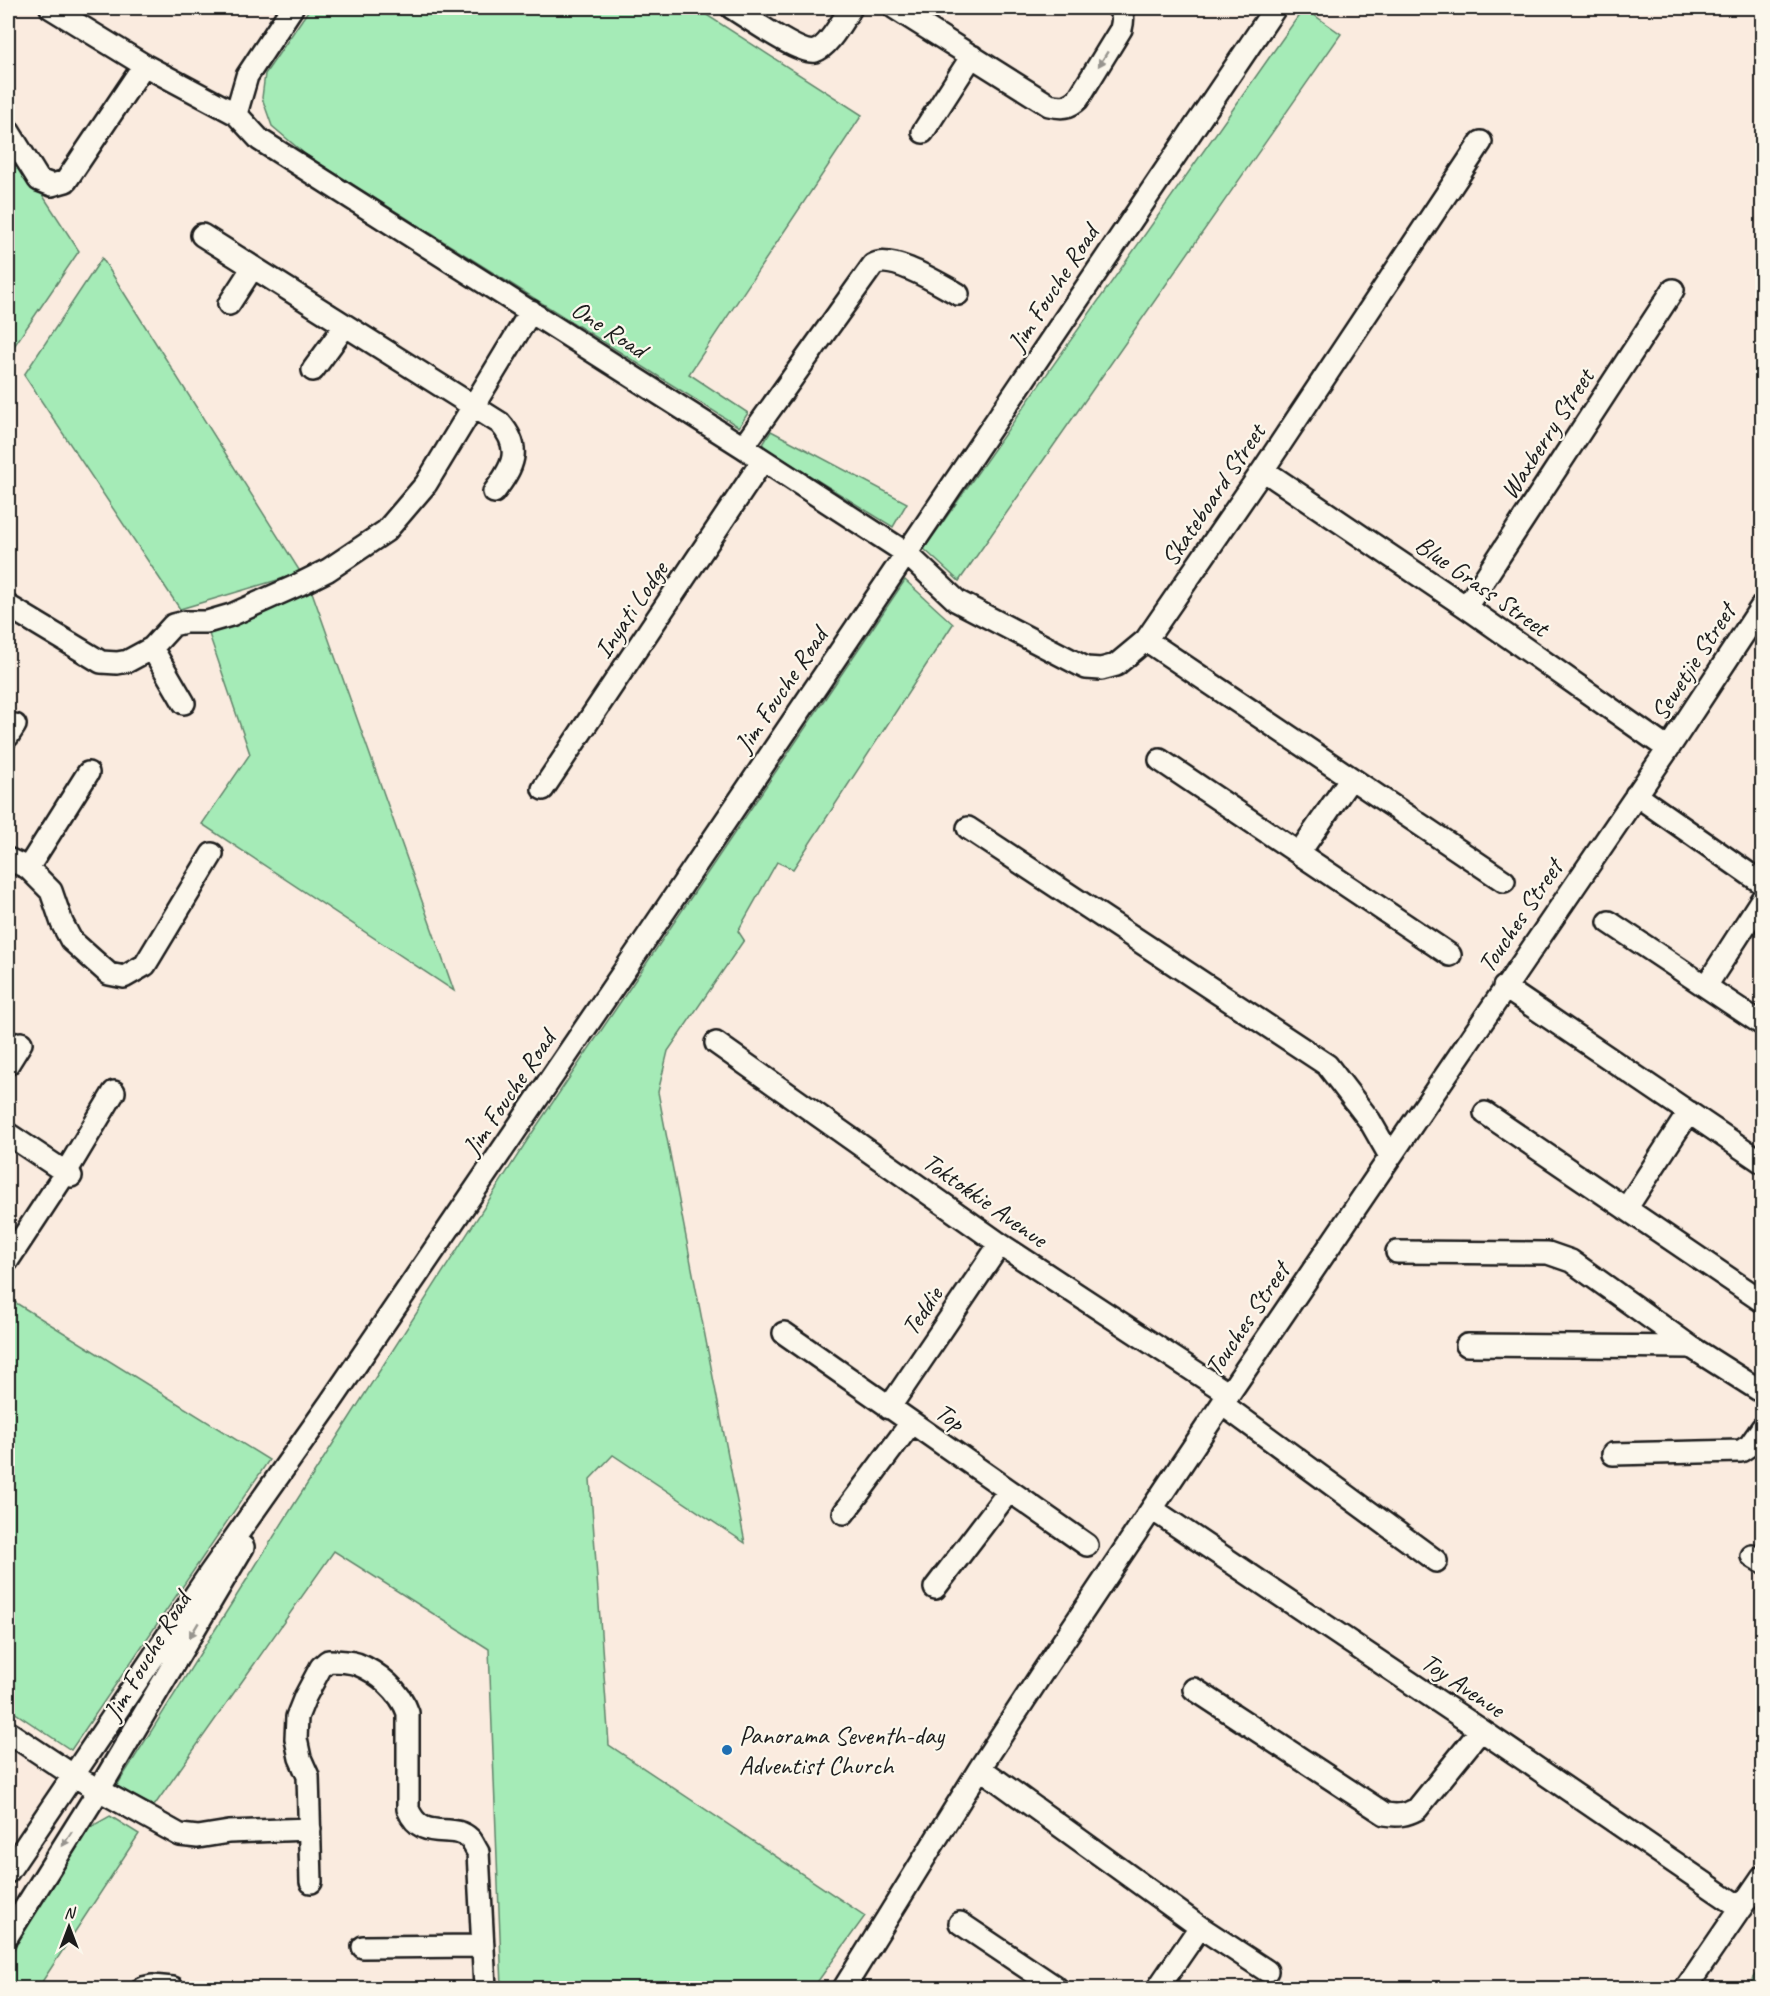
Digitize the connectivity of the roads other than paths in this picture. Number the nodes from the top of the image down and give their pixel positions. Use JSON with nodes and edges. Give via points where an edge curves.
{"nodes":[{"id":1,"x":51,"y":8,"type":"edge"},
{"id":2,"x":292,"y":8,"type":"edge"},
{"id":3,"x":732,"y":8,"type":"edge"},
{"id":4,"x":851,"y":8,"type":"edge"},
{"id":5,"x":895,"y":8,"type":"edge"},
{"id":6,"x":1118,"y":8,"type":"edge"},
{"id":7,"x":1275,"y":8,"type":"edge"},
{"id":8,"x":972,"y":56,"type":"junction"},
{"id":9,"x":144,"y":65,"type":"junction"},
{"id":10,"x":236,"y":114,"type":"junction"},
{"id":11,"x":8,"y":130,"type":"edge"},
{"id":12,"x":923,"y":132,"type":"dead end"},
{"id":13,"x":1481,"y":142,"type":"dead end"},
{"id":14,"x":202,"y":235,"type":"dead end"},
{"id":15,"x":252,"y":267,"type":"junction"},
{"id":16,"x":1673,"y":290,"type":"dead end"},
{"id":17,"x":958,"y":294,"type":"dead end"},
{"id":18,"x":228,"y":304,"type":"dead end"},
{"id":19,"x":531,"y":311,"type":"junction"},
{"id":20,"x":345,"y":326,"type":"junction"},
{"id":21,"x":313,"y":370,"type":"dead end"},
{"id":22,"x":473,"y":407,"type":"junction"},
{"id":23,"x":743,"y":447,"type":"junction"},
{"id":24,"x":763,"y":460,"type":"junction"},
{"id":25,"x":1263,"y":470,"type":"junction"},
{"id":26,"x":494,"y":492,"type":"dead end"},
{"id":27,"x":906,"y":553,"type":"junction"},
{"id":28,"x":8,"y":606,"type":"edge"},
{"id":29,"x":1762,"y":606,"type":"edge"},
{"id":30,"x":1466,"y":607,"type":"junction"},
{"id":31,"x":1146,"y":640,"type":"junction"},
{"id":32,"x":152,"y":648,"type":"junction"},
{"id":33,"x":184,"y":703,"type":"dead end"},
{"id":34,"x":1668,"y":749,"type":"junction"},
{"id":35,"x":1160,"y":760,"type":"dead end"},
{"id":36,"x":88,"y":773,"type":"dead end"},
{"id":37,"x":1351,"y":778,"type":"junction"},
{"id":38,"x":543,"y":789,"type":"dead end"},
{"id":39,"x":1636,"y":795,"type":"junction"},
{"id":40,"x":968,"y":828,"type":"dead end"},
{"id":41,"x":1299,"y":853,"type":"junction"},
{"id":42,"x":212,"y":854,"type":"dead end"},
{"id":43,"x":8,"y":859,"type":"edge"},
{"id":44,"x":28,"y":868,"type":"junction"},
{"id":45,"x":1504,"y":880,"type":"dead end"},
{"id":46,"x":1762,"y":883,"type":"edge"},
{"id":47,"x":1762,"y":899,"type":"edge"},
{"id":48,"x":1609,"y":922,"type":"dead end"},
{"id":49,"x":1450,"y":955,"type":"dead end"},
{"id":50,"x":1706,"y":986,"type":"junction"},
{"id":51,"x":1504,"y":987,"type":"junction"},
{"id":52,"x":1762,"y":1024,"type":"edge"},
{"id":53,"x":21,"y":1042,"type":"dead end"},
{"id":54,"x":716,"y":1043,"type":"dead end"},
{"id":55,"x":8,"y":1064,"type":"edge"},
{"id":56,"x":114,"y":1092,"type":"dead end"},
{"id":57,"x":1689,"y":1112,"type":"junction"},
{"id":58,"x":1485,"y":1113,"type":"dead end"},
{"id":59,"x":8,"y":1134,"type":"edge"},
{"id":60,"x":1390,"y":1156,"type":"junction"},
{"id":61,"x":1762,"y":1162,"type":"edge"},
{"id":62,"x":68,"y":1174,"type":"junction"},
{"id":63,"x":1626,"y":1209,"type":"junction"},
{"id":64,"x":1000,"y":1244,"type":"junction"},
{"id":65,"x":1397,"y":1252,"type":"dead end"},
{"id":66,"x":8,"y":1260,"type":"edge"},
{"id":67,"x":1762,"y":1301,"type":"edge"},
{"id":68,"x":784,"y":1333,"type":"dead end"},
{"id":69,"x":1467,"y":1345,"type":"dead end"},
{"id":70,"x":1691,"y":1347,"type":"junction"},
{"id":71,"x":1762,"y":1392,"type":"edge"},
{"id":72,"x":1225,"y":1399,"type":"junction"},
{"id":73,"x":330,"y":1403,"type":"junction"},
{"id":74,"x":889,"y":1408,"type":"junction"},
{"id":75,"x":911,"y":1423,"type":"junction"},
{"id":76,"x":1762,"y":1428,"type":"edge"},
{"id":77,"x":1613,"y":1454,"type":"dead end"},
{"id":78,"x":1009,"y":1491,"type":"junction"},
{"id":79,"x":1152,"y":1509,"type":"junction"},
{"id":80,"x":844,"y":1513,"type":"dead end"},
{"id":81,"x":1087,"y":1545,"type":"dead end"},
{"id":82,"x":1436,"y":1561,"type":"dead end"},
{"id":83,"x":935,"y":1588,"type":"dead end"},
{"id":84,"x":1194,"y":1689,"type":"dead end"},
{"id":85,"x":1481,"y":1730,"type":"junction"},
{"id":86,"x":8,"y":1732,"type":"edge"},
{"id":87,"x":980,"y":1768,"type":"junction"},
{"id":88,"x":74,"y":1776,"type":"junction"},
{"id":89,"x":99,"y":1790,"type":"junction"},
{"id":90,"x":310,"y":1829,"type":"junction"},
{"id":91,"x":8,"y":1872,"type":"edge"},
{"id":92,"x":1762,"y":1877,"type":"edge"},
{"id":93,"x":311,"y":1882,"type":"dead end"},
{"id":94,"x":1741,"y":1908,"type":"junction"},
{"id":95,"x":960,"y":1923,"type":"dead end"},
{"id":96,"x":1200,"y":1927,"type":"junction"},
{"id":97,"x":8,"y":1935,"type":"edge"},
{"id":98,"x":482,"y":1946,"type":"junction"},
{"id":99,"x":363,"y":1947,"type":"dead end"},
{"id":100,"x":1267,"y":1971,"type":"dead end"},
{"id":101,"x":143,"y":1989,"type":"edge"},
{"id":102,"x":173,"y":1989,"type":"edge"},
{"id":103,"x":484,"y":1989,"type":"edge"},
{"id":104,"x":844,"y":1989,"type":"edge"},
{"id":105,"x":1057,"y":1989,"type":"edge"},
{"id":106,"x":1158,"y":1989,"type":"edge"},
{"id":107,"x":1686,"y":1989,"type":"edge"}],
"edges":[{"from":1,"to":9,"type":"street","name":"One Road"},
{"from":2,"to":10,"type":"street","via":[[247,76]]},
{"from":3,"to":4,"type":"street","via":[[789,43],[811,51],[830,39]]},
{"from":5,"to":8,"type":"street"},
{"from":6,"to":8,"type":"street","one_way":true,"via":[[1122,12],[1121,29],[1078,99],[1069,106],[1049,105]]},
{"from":7,"to":27,"type":"street","name":"Jim Fouche Road"},
{"from":8,"to":12,"type":"street"},
{"from":9,"to":10,"type":"street","name":"One Road"},
{"from":9,"to":11,"type":"street","via":[[66,181],[52,184],[39,180]]},
{"from":10,"to":19,"type":"street","name":"One Road","via":[[260,140]]},
{"from":13,"to":25,"type":"street","name":"Skateboard Street"},
{"from":14,"to":15,"type":"street"},
{"from":15,"to":18,"type":"street"},
{"from":15,"to":20,"type":"street"},
{"from":16,"to":30,"type":"street","name":"Waxberry Street"},
{"from":17,"to":23,"type":"street","via":[[890,262],[873,265]]},
{"from":19,"to":22,"type":"street"},
{"from":19,"to":23,"type":"street","name":"One Road"},
{"from":20,"to":21,"type":"street"},
{"from":20,"to":22,"type":"street"},
{"from":22,"to":26,"type":"street","via":[[500,423],[511,435],[515,450],[505,478]]},
{"from":22,"to":32,"type":"street","via":[[426,484],[386,531],[328,570],[231,615],[173,626]]},
{"from":23,"to":24,"type":"street","name":"One Road"},
{"from":24,"to":27,"type":"street","name":"One Road"},
{"from":24,"to":38,"type":"street","name":"Inyati Lodge"},
{"from":25,"to":30,"type":"street","name":"Blue Grass Street"},
{"from":25,"to":31,"type":"street","name":"Skateboard Street"},
{"from":27,"to":31,"type":"street","name":"Skateboard Street","via":[[957,601],[1086,668],[1116,665]]},
{"from":27,"to":73,"type":"street","name":"Jim Fouche Road"},
{"from":28,"to":32,"type":"street","via":[[101,662],[128,661]]},
{"from":29,"to":34,"type":"street","name":"Sewetjie Street"},
{"from":30,"to":34,"type":"street","name":"Blue Grass Street"},
{"from":31,"to":37,"type":"street"},
{"from":32,"to":33,"type":"street"},
{"from":34,"to":39,"type":"street","name":"Touches Street"},
{"from":35,"to":41,"type":"street"},
{"from":36,"to":44,"type":"street"},
{"from":37,"to":41,"type":"street"},
{"from":37,"to":45,"type":"street"},
{"from":39,"to":46,"type":"street"},
{"from":39,"to":51,"type":"street","name":"Touches Street"},
{"from":40,"to":60,"type":"street","via":[[1327,1065],[1370,1121]]},
{"from":41,"to":49,"type":"street"},
{"from":42,"to":44,"type":"street","via":[[145,965],[124,977],[109,974],[71,940],[51,891]]},
{"from":43,"to":44,"type":"street"},
{"from":47,"to":50,"type":"street"},
{"from":48,"to":50,"type":"street"},
{"from":50,"to":52,"type":"street"},
{"from":51,"to":57,"type":"street"},
{"from":51,"to":60,"type":"street","name":"Touches Street"},
{"from":53,"to":55,"type":"street"},
{"from":54,"to":64,"type":"street","name":"Toktokkie Avenue"},
{"from":56,"to":62,"type":"street"},
{"from":57,"to":61,"type":"street"},
{"from":57,"to":63,"type":"street"},
{"from":58,"to":63,"type":"street"},
{"from":59,"to":62,"type":"street"},
{"from":60,"to":72,"type":"street","name":"Touches Street"},
{"from":62,"to":66,"type":"street"},
{"from":63,"to":67,"type":"street"},
{"from":64,"to":72,"type":"street","name":"Toktokkie Avenue"},
{"from":64,"to":74,"type":"street","name":"Teddie"},
{"from":65,"to":70,"type":"street","via":[[1560,1256]]},
{"from":68,"to":74,"type":"street","name":"Top"},
{"from":69,"to":70,"type":"street"},
{"from":70,"to":71,"type":"street"},
{"from":72,"to":79,"type":"street","name":"Touches Street"},
{"from":72,"to":82,"type":"street","name":"Toktokkie Avenue"},
{"from":73,"to":88,"type":"street","name":"Jim Fouche Road"},
{"from":73,"to":89,"type":"street","name":"Jim Fouche Road","one_way":true},
{"from":74,"to":75,"type":"street","name":"Top"},
{"from":75,"to":78,"type":"street","name":"Top"},
{"from":75,"to":80,"type":"street"},
{"from":76,"to":77,"type":"street","via":[[1741,1451]]},
{"from":78,"to":81,"type":"street","name":"Top"},
{"from":78,"to":83,"type":"street"},
{"from":79,"to":85,"type":"street","name":"Toy Avenue"},
{"from":79,"to":87,"type":"street","name":"Touches Street"},
{"from":84,"to":85,"type":"street","via":[[1385,1814],[1395,1816],[1417,1809]]},
{"from":85,"to":94,"type":"street","name":"Toy Avenue"},
{"from":86,"to":88,"type":"street"},
{"from":87,"to":96,"type":"street"},
{"from":87,"to":104,"type":"street","name":"Touches Street"},
{"from":88,"to":89,"type":"street"},
{"from":88,"to":91,"type":"street","name":"Jim Fouche Road"},
{"from":89,"to":90,"type":"street","via":[[189,1837]]},
{"from":89,"to":97,"type":"street","name":"Jim Fouche Road","one_way":true},
{"from":90,"to":93,"type":"street"},
{"from":90,"to":98,"type":"street","via":[[308,1776],[296,1739],[297,1717],[321,1667],[328,1662],[356,1664],[393,1689],[408,1713],[408,1809],[412,1820],[429,1829],[469,1838],[478,1852]]},
{"from":92,"to":94,"type":"street"},
{"from":94,"to":107,"type":"street"},
{"from":95,"to":105,"type":"street"},
{"from":96,"to":100,"type":"street"},
{"from":96,"to":106,"type":"street"},
{"from":98,"to":99,"type":"street"},
{"from":98,"to":103,"type":"street"},
{"from":101,"to":102,"type":"street"}]}
